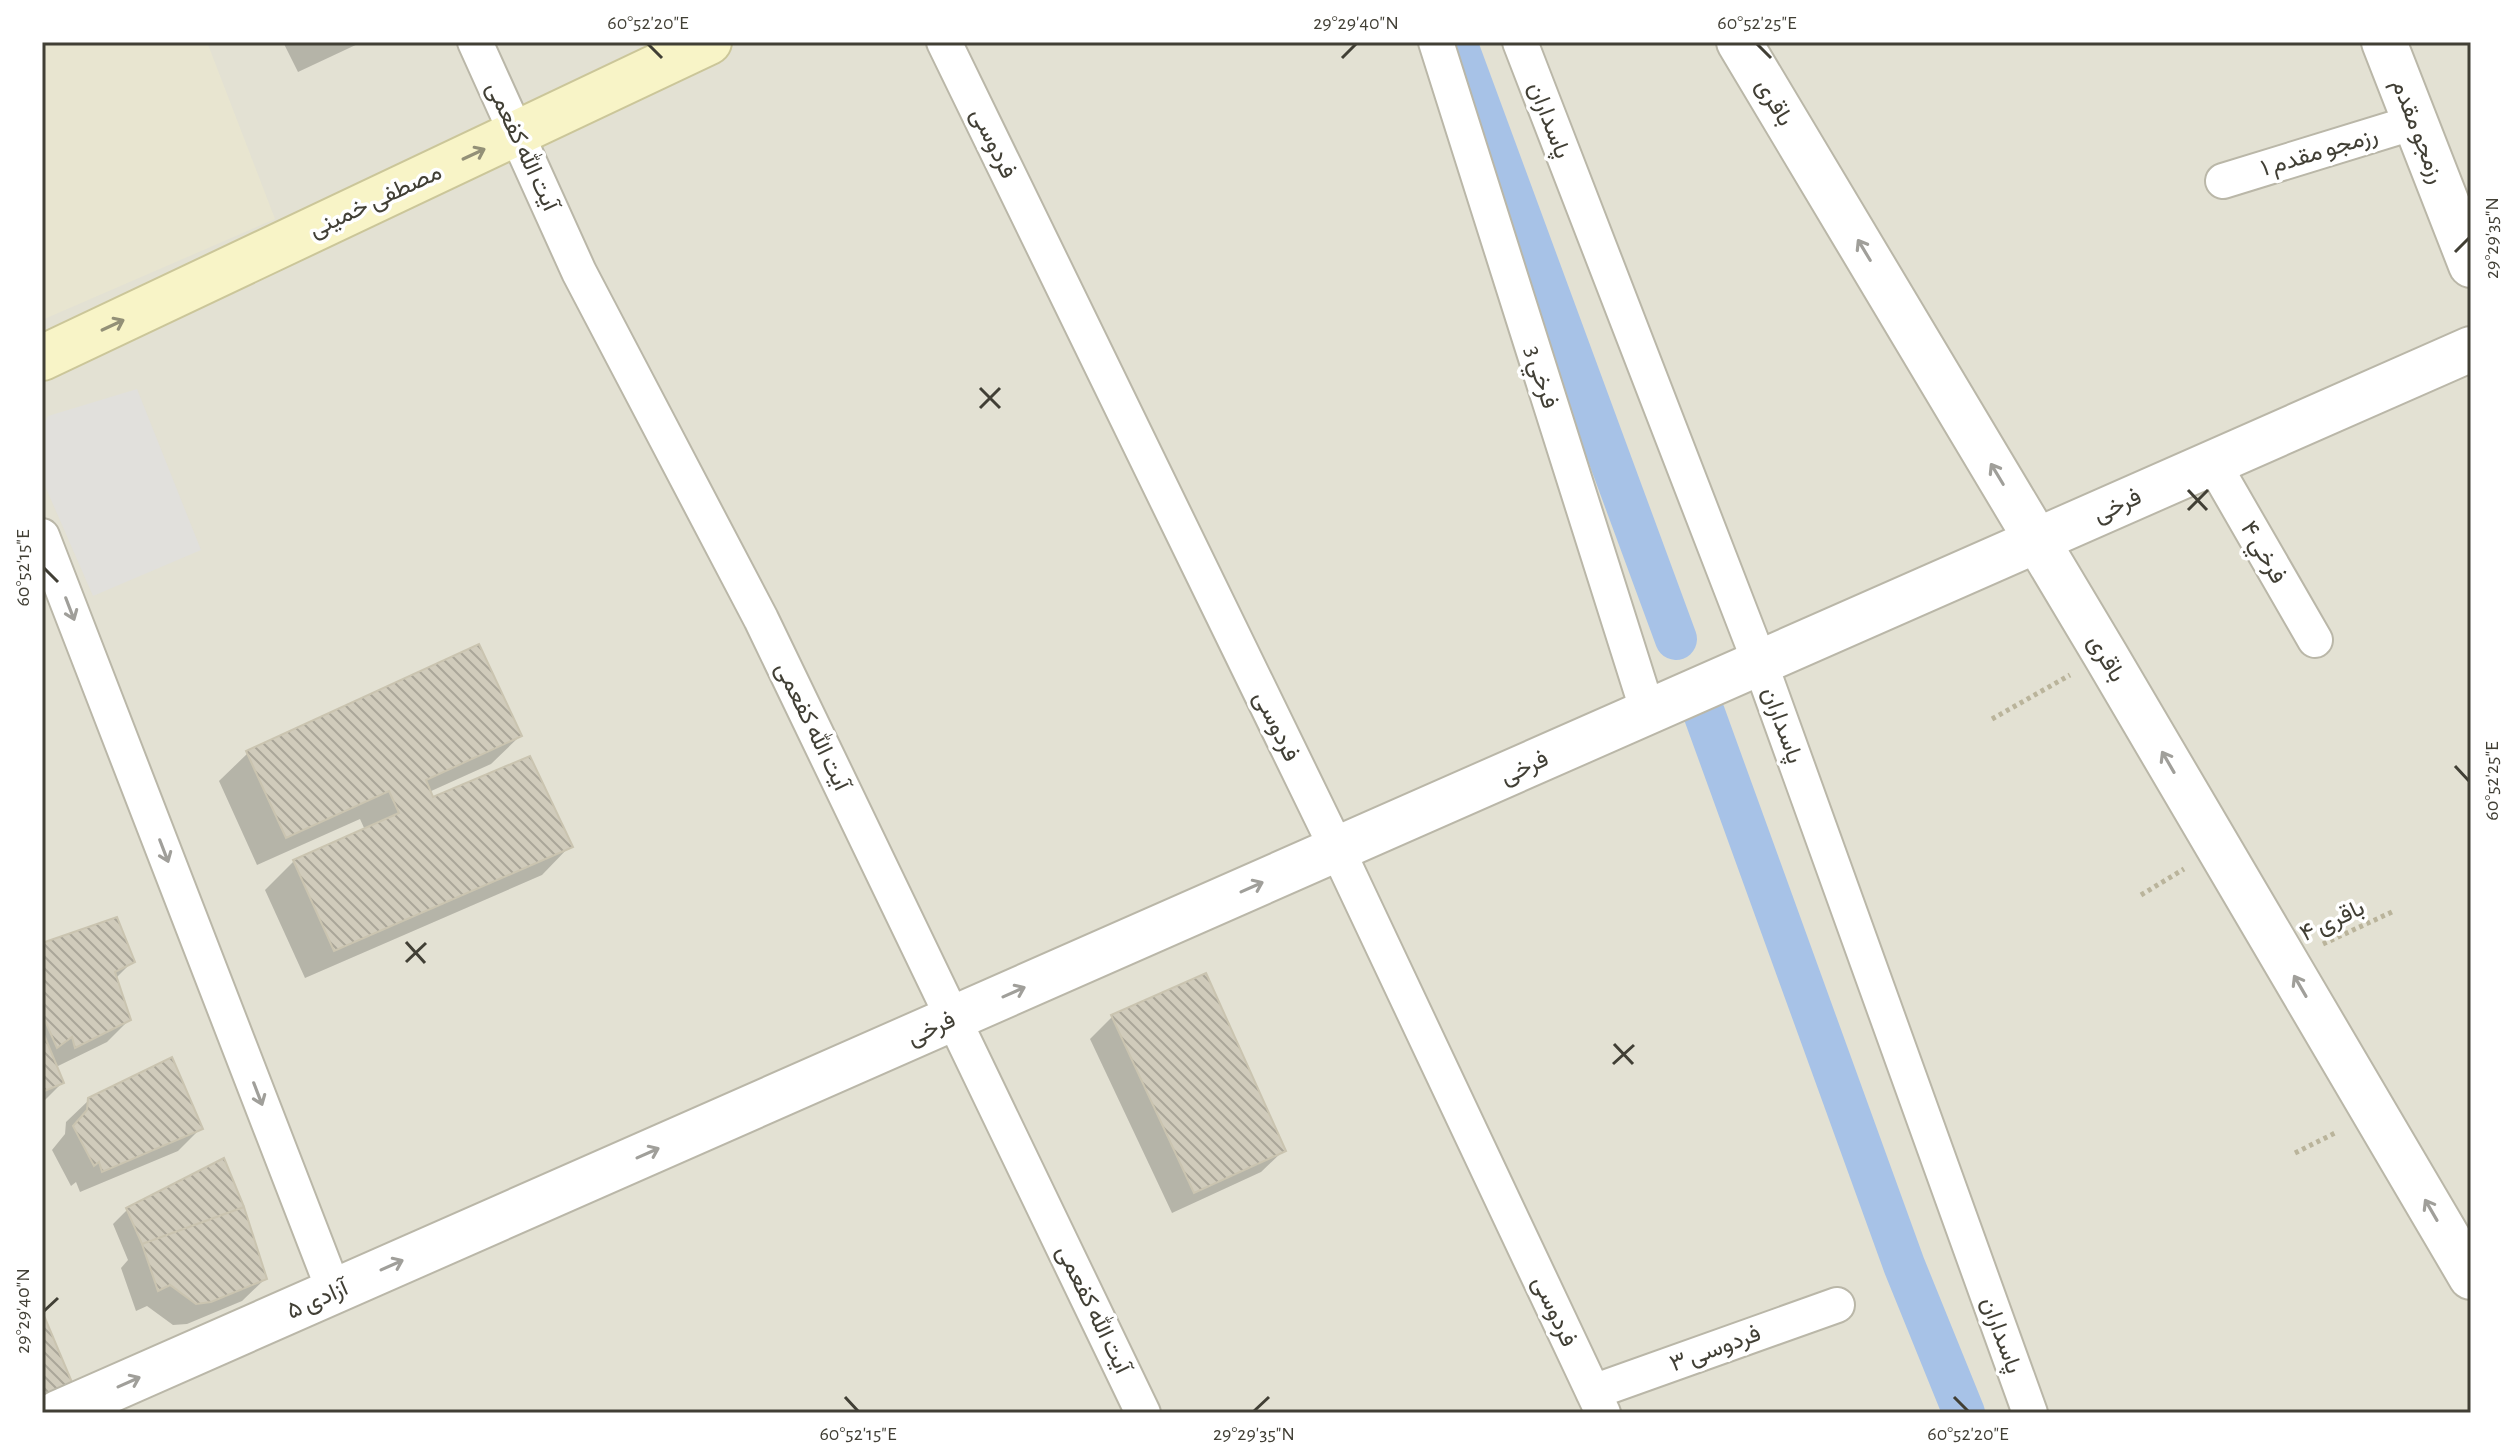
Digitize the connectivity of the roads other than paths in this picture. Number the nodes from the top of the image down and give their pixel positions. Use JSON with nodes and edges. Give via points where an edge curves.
{"nodes":[{"id":1,"x":475,"y":42,"type":"edge"},
{"id":2,"x":709,"y":42,"type":"edge"},
{"id":3,"x":944,"y":42,"type":"edge"},
{"id":4,"x":1436,"y":42,"type":"edge"},
{"id":5,"x":1520,"y":42,"type":"edge"},
{"id":6,"x":1739,"y":42,"type":"edge"},
{"id":7,"x":2384,"y":42,"type":"edge"},
{"id":8,"x":2415,"y":122,"type":"junction"},
{"id":9,"x":518,"y":133,"type":"junction"},
{"id":10,"x":2223,"y":181,"type":"dead end"},
{"id":11,"x":2471,"y":265,"type":"edge"},
{"id":12,"x":2471,"y":349,"type":"edge"},
{"id":13,"x":42,"y":358,"type":"edge"},
{"id":14,"x":2213,"y":463,"type":"junction"},
{"id":15,"x":42,"y":536,"type":"edge"},
{"id":16,"x":2037,"y":540,"type":"junction"},
{"id":17,"x":2315,"y":640,"type":"dead end"},
{"id":18,"x":1760,"y":663,"type":"junction"},
{"id":19,"x":1648,"y":712,"type":"junction"},
{"id":20,"x":1337,"y":849,"type":"junction"},
{"id":21,"x":955,"y":1018,"type":"junction"},
{"id":22,"x":577,"y":1185,"type":"joint"},
{"id":23,"x":2471,"y":1277,"type":"edge"},
{"id":24,"x":334,"y":1291,"type":"junction"},
{"id":25,"x":1837,"y":1305,"type":"dead end"},
{"id":26,"x":1598,"y":1402,"type":"edge"},
{"id":27,"x":58,"y":1413,"type":"edge"},
{"id":28,"x":1143,"y":1413,"type":"edge"},
{"id":29,"x":2030,"y":1413,"type":"edge"}],
"edges":[{"from":1,"to":9,"type":"street","name":"آیت الله کفعمی"},
{"from":2,"to":9,"type":"main road","name":"مصطفی خمینی"},
{"from":3,"to":20,"type":"street","name":"فردوسی"},
{"from":4,"to":19,"type":"street","name":"فرخي 3"},
{"from":5,"to":18,"type":"street","name":"پاسداران"},
{"from":16,"to":6,"type":"street","name":"باقری","one_way":true},
{"from":7,"to":8,"type":"street","name":"رزمجو مقدم"},
{"from":8,"to":10,"type":"street","name":"رزمجو مقدم ۱"},
{"from":8,"to":11,"type":"street","name":"رزمجو مقدم"},
{"from":13,"to":9,"type":"main road","name":"مصطفی خمینی","one_way":true},
{"from":9,"to":21,"type":"street","name":"آیت الله کفعمی","via":[[579,272],[761,619]]},
{"from":12,"to":14,"type":"street","name":"فرخی"},
{"from":14,"to":16,"type":"street","name":"فرخی"},
{"from":14,"to":17,"type":"street","name":"فرخي ۴"},
{"from":15,"to":24,"type":"street","one_way":true},
{"from":16,"to":18,"type":"street","name":"فرخی"},
{"from":23,"to":16,"type":"street","name":"باقری","one_way":true},
{"from":18,"to":19,"type":"street","name":"فرخی"},
{"from":18,"to":29,"type":"street","name":"پاسداران"},
{"from":19,"to":20,"type":"street","name":"فرخی"},
{"from":21,"to":20,"type":"street","name":"فرخی","one_way":true},
{"from":20,"to":26,"type":"street","name":"فردوسی"},
{"from":22,"to":21,"type":"street","name":"فرخی","one_way":true},
{"from":21,"to":28,"type":"street","name":"آیت الله کفعمی"},
{"from":24,"to":22,"type":"street","name":"آزادی ۵","one_way":true},
{"from":27,"to":24,"type":"street","name":"آزادی ۵","one_way":true},
{"from":25,"to":26,"type":"street","name":"فردوسی ۳"}]}
